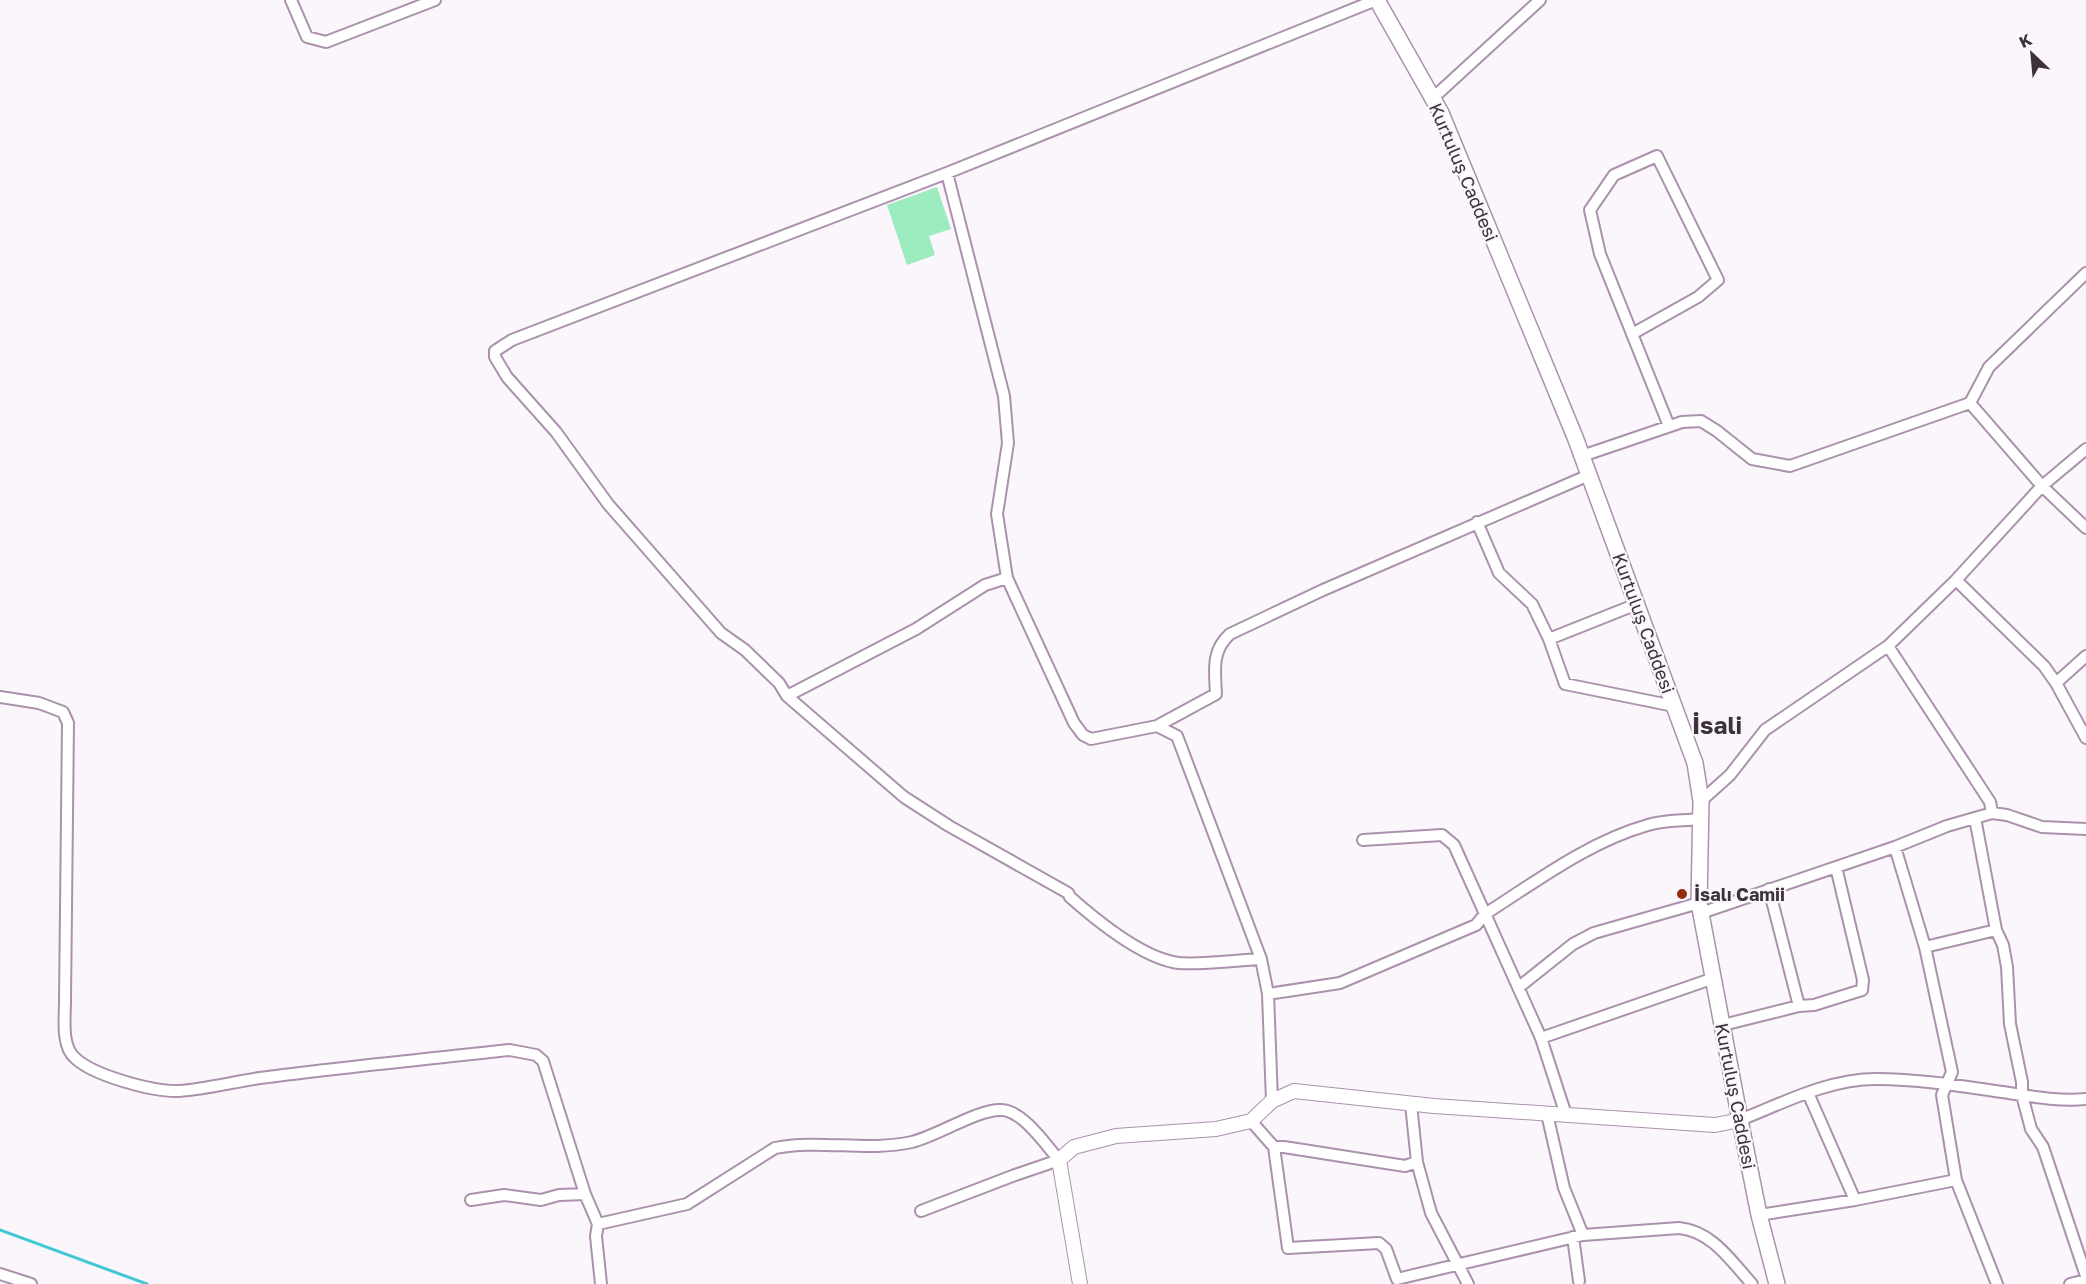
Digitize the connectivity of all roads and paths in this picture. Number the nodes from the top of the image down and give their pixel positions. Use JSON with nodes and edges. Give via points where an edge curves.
{"nodes":[{"id":1,"x":291,"y":0,"type":"edge"},
{"id":2,"x":435,"y":0,"type":"edge"},
{"id":3,"x":1376,"y":0,"type":"edge"},
{"id":4,"x":1540,"y":0,"type":"edge"},
{"id":5,"x":1433,"y":98,"type":"junction"},
{"id":6,"x":947,"y":173,"type":"junction"},
{"id":7,"x":2086,"y":273,"type":"edge"},
{"id":8,"x":1632,"y":334,"type":"junction"},
{"id":9,"x":1970,"y":403,"type":"junction"},
{"id":10,"x":1669,"y":426,"type":"junction"},
{"id":11,"x":2086,"y":449,"type":"edge"},
{"id":12,"x":1582,"y":456,"type":"junction"},
{"id":13,"x":1589,"y":475,"type":"junction"},
{"id":14,"x":2042,"y":486,"type":"junction"},
{"id":15,"x":1477,"y":522,"type":"junction"},
{"id":16,"x":2086,"y":528,"type":"edge"},
{"id":17,"x":1007,"y":578,"type":"junction"},
{"id":18,"x":1956,"y":580,"type":"junction"},
{"id":19,"x":1636,"y":604,"type":"junction"},
{"id":20,"x":1549,"y":639,"type":"junction"},
{"id":21,"x":1888,"y":646,"type":"junction"},
{"id":22,"x":2086,"y":656,"type":"edge"},
{"id":23,"x":2056,"y":683,"type":"junction"},
{"id":24,"x":787,"y":696,"type":"junction"},
{"id":25,"x":0,"y":698,"type":"edge"},
{"id":26,"x":1674,"y":706,"type":"junction"},
{"id":27,"x":1157,"y":726,"type":"junction"},
{"id":28,"x":2086,"y":738,"type":"edge"},
{"id":29,"x":1701,"y":801,"type":"junction"},
{"id":30,"x":1992,"y":813,"type":"junction"},
{"id":31,"x":1976,"y":818,"type":"junction"},
{"id":32,"x":1699,"y":819,"type":"junction"},
{"id":33,"x":2086,"y":829,"type":"edge"},
{"id":34,"x":1363,"y":840,"type":"dead end"},
{"id":35,"x":1895,"y":847,"type":"junction"},
{"id":36,"x":1836,"y":867,"type":"junction"},
{"id":37,"x":1769,"y":890,"type":"junction"},
{"id":38,"x":1700,"y":908,"type":"junction"},
{"id":39,"x":1485,"y":914,"type":"junction"},
{"id":40,"x":1996,"y":930,"type":"junction"},
{"id":41,"x":1925,"y":947,"type":"junction"},
{"id":42,"x":1261,"y":959,"type":"junction"},
{"id":43,"x":1714,"y":978,"type":"junction"},
{"id":44,"x":1519,"y":987,"type":"junction"},
{"id":45,"x":1268,"y":994,"type":"junction"},
{"id":46,"x":1799,"y":1006,"type":"junction"},
{"id":47,"x":1723,"y":1025,"type":"junction"},
{"id":48,"x":1541,"y":1038,"type":"junction"},
{"id":49,"x":1947,"y":1083,"type":"junction"},
{"id":50,"x":1808,"y":1093,"type":"junction"},
{"id":51,"x":2022,"y":1095,"type":"junction"},
{"id":52,"x":2086,"y":1099,"type":"edge"},
{"id":53,"x":1272,"y":1101,"type":"junction"},
{"id":54,"x":1411,"y":1104,"type":"junction"},
{"id":55,"x":1547,"y":1114,"type":"junction"},
{"id":56,"x":1566,"y":1115,"type":"junction"},
{"id":57,"x":1740,"y":1120,"type":"junction"},
{"id":58,"x":1251,"y":1121,"type":"junction"},
{"id":59,"x":1274,"y":1147,"type":"junction"},
{"id":60,"x":1059,"y":1160,"type":"junction"},
{"id":61,"x":1418,"y":1162,"type":"junction"},
{"id":62,"x":1956,"y":1180,"type":"junction"},
{"id":63,"x":585,"y":1194,"type":"junction"},
{"id":64,"x":471,"y":1200,"type":"dead end"},
{"id":65,"x":1855,"y":1200,"type":"junction"},
{"id":66,"x":921,"y":1211,"type":"dead end"},
{"id":67,"x":1760,"y":1215,"type":"junction"},
{"id":68,"x":598,"y":1224,"type":"junction"},
{"id":69,"x":1578,"y":1236,"type":"junction"},
{"id":70,"x":1458,"y":1264,"type":"junction"},
{"id":71,"x":0,"y":1274,"type":"edge"},
{"id":72,"x":2086,"y":1278,"type":"edge"},
{"id":73,"x":1579,"y":1283,"type":"edge"},
{"id":74,"x":31,"y":1284,"type":"edge"},
{"id":75,"x":601,"y":1284,"type":"edge"},
{"id":76,"x":1080,"y":1284,"type":"edge"},
{"id":77,"x":1468,"y":1284,"type":"edge"},
{"id":78,"x":1567,"y":1284,"type":"edge"},
{"id":79,"x":1752,"y":1284,"type":"edge"},
{"id":80,"x":1777,"y":1284,"type":"edge"},
{"id":81,"x":1997,"y":1284,"type":"edge"},
{"id":82,"x":2070,"y":1284,"type":"edge"}],
"edges":[{"from":1,"to":2,"type":"street","via":[[307,38],[326,42]]},
{"from":3,"to":5,"type":"main road","name":"Kurtuluş Caddesi"},
{"from":3,"to":6,"type":"street"},
{"from":4,"to":5,"type":"street"},
{"from":5,"to":12,"type":"main road","name":"Kurtuluş Caddesi"},
{"from":6,"to":17,"type":"street","via":[[1004,396],[1008,443],[997,514]]},
{"from":6,"to":24,"type":"street","via":[[512,340],[495,351],[507,377],[555,432],[608,504],[721,633],[745,650]]},
{"from":7,"to":9,"type":"street","via":[[1989,367]]},
{"from":8,"to":8,"type":"street","via":[[1600,254],[1590,210],[1614,176],[1657,156],[1718,280],[1698,297]]},
{"from":8,"to":10,"type":"street"},
{"from":9,"to":10,"type":"street","via":[[1790,466],[1752,459],[1701,421]]},
{"from":9,"to":14,"type":"street"},
{"from":10,"to":12,"type":"street"},
{"from":11,"to":14,"type":"street"},
{"from":12,"to":13,"type":"main road","name":"Kurtuluş Caddesi"},
{"from":13,"to":15,"type":"street"},
{"from":13,"to":19,"type":"main road","name":"Kurtuluş Caddesi"},
{"from":14,"to":16,"type":"street"},
{"from":14,"to":18,"type":"street"},
{"from":15,"to":20,"type":"street","via":[[1499,573],[1532,604]]},
{"from":15,"to":27,"type":"street","via":[[1230,634],[1216,653],[1216,694]]},
{"from":17,"to":24,"type":"street","via":[[985,585],[916,629]]},
{"from":17,"to":27,"type":"street","via":[[1083,735],[1091,739]]},
{"from":18,"to":21,"type":"street"},
{"from":18,"to":23,"type":"street","via":[[2044,666]]},
{"from":19,"to":20,"type":"street"},
{"from":19,"to":26,"type":"main road","name":"Kurtuluş Caddesi"},
{"from":20,"to":26,"type":"street","via":[[1565,684]]},
{"from":21,"to":29,"type":"street","via":[[1765,730],[1730,775]]},
{"from":21,"to":30,"type":"street","via":[[1990,802]]},
{"from":22,"to":23,"type":"street"},
{"from":23,"to":28,"type":"street"},
{"from":24,"to":42,"type":"street","via":[[904,797],[1068,893],[1095,919],[1156,958],[1179,963]]},
{"from":25,"to":63,"type":"street","via":[[63,712],[68,723],[65,1001],[66,1037],[75,1058],[128,1083],[177,1091],[510,1050],[536,1055],[543,1061]]},
{"from":26,"to":29,"type":"main road","name":"Kurtuluş Caddesi","via":[[1695,763]]},
{"from":27,"to":42,"type":"street","via":[[1177,736]]},
{"from":29,"to":32,"type":"main road","name":"Kurtuluş Caddesi"},
{"from":30,"to":31,"type":"street"},
{"from":30,"to":33,"type":"street","via":[[2042,828]]},
{"from":31,"to":35,"type":"street"},
{"from":31,"to":40,"type":"street"},
{"from":32,"to":38,"type":"main road","name":"Kurtuluş Caddesi"},
{"from":32,"to":39,"type":"street","via":[[1650,824],[1615,837],[1568,861]]},
{"from":34,"to":39,"type":"street","via":[[1442,835],[1454,845]]},
{"from":35,"to":36,"type":"street"},
{"from":35,"to":41,"type":"street"},
{"from":36,"to":37,"type":"street"},
{"from":36,"to":46,"type":"street","via":[[1863,980],[1862,990]]},
{"from":37,"to":38,"type":"street"},
{"from":37,"to":46,"type":"street"},
{"from":38,"to":43,"type":"main road","name":"Kurtuluş Caddesi"},
{"from":38,"to":44,"type":"street","via":[[1594,933],[1573,944]]},
{"from":39,"to":44,"type":"street"},
{"from":39,"to":45,"type":"street","via":[[1476,925],[1340,983]]},
{"from":40,"to":41,"type":"street"},
{"from":40,"to":51,"type":"street","via":[[2007,968],[2010,1024]]},
{"from":41,"to":49,"type":"street","via":[[1952,1072]]},
{"from":42,"to":45,"type":"street"},
{"from":43,"to":47,"type":"main road","name":"Kurtuluş Caddesi"},
{"from":43,"to":48,"type":"street"},
{"from":44,"to":48,"type":"street"},
{"from":45,"to":53,"type":"street"},
{"from":46,"to":47,"type":"street"},
{"from":47,"to":57,"type":"main road","name":"Kurtuluş Caddesi"},
{"from":48,"to":56,"type":"street"},
{"from":49,"to":50,"type":"street","via":[[1874,1079],[1840,1082]]},
{"from":49,"to":51,"type":"street"},
{"from":49,"to":62,"type":"street","via":[[1942,1095]]},
{"from":50,"to":57,"type":"street"},
{"from":50,"to":65,"type":"street"},
{"from":51,"to":52,"type":"street"},
{"from":51,"to":72,"type":"street"},
{"from":53,"to":54,"type":"street","via":[[1294,1091]]},
{"from":53,"to":58,"type":"street"},
{"from":54,"to":55,"type":"street"},
{"from":54,"to":61,"type":"street"},
{"from":55,"to":56,"type":"street"},
{"from":55,"to":69,"type":"street"},
{"from":56,"to":57,"type":"street","via":[[1716,1125]]},
{"from":57,"to":67,"type":"main road","name":"Kurtuluş Caddesi"},
{"from":58,"to":59,"type":"street"},
{"from":58,"to":60,"type":"street","via":[[1216,1129],[1116,1136],[1074,1148]]},
{"from":59,"to":61,"type":"street","via":[[1405,1166]]},
{"from":59,"to":70,"type":"street","via":[[1288,1248],[1379,1243],[1386,1249],[1397,1279]]},
{"from":60,"to":66,"type":"street"},
{"from":60,"to":68,"type":"street","via":[[1019,1115],[1002,1110],[908,1143],[775,1148],[687,1204]]},
{"from":60,"to":76,"type":"street"},
{"from":61,"to":70,"type":"street","via":[[1431,1213]]},
{"from":62,"to":65,"type":"street"},
{"from":62,"to":81,"type":"street"},
{"from":63,"to":64,"type":"street","via":[[541,1200],[504,1195]]},
{"from":63,"to":68,"type":"street"},
{"from":65,"to":67,"type":"street"},
{"from":67,"to":80,"type":"main road","name":"Kurtuluş Caddesi"},
{"from":68,"to":75,"type":"street"},
{"from":69,"to":70,"type":"street"},
{"from":69,"to":73,"type":"street"},
{"from":69,"to":79,"type":"street","via":[[1692,1229],[1712,1240]]},
{"from":70,"to":77,"type":"street"},
{"from":71,"to":74,"type":"street"},
{"from":72,"to":82,"type":"street"},
{"from":73,"to":78,"type":"street"}]}
